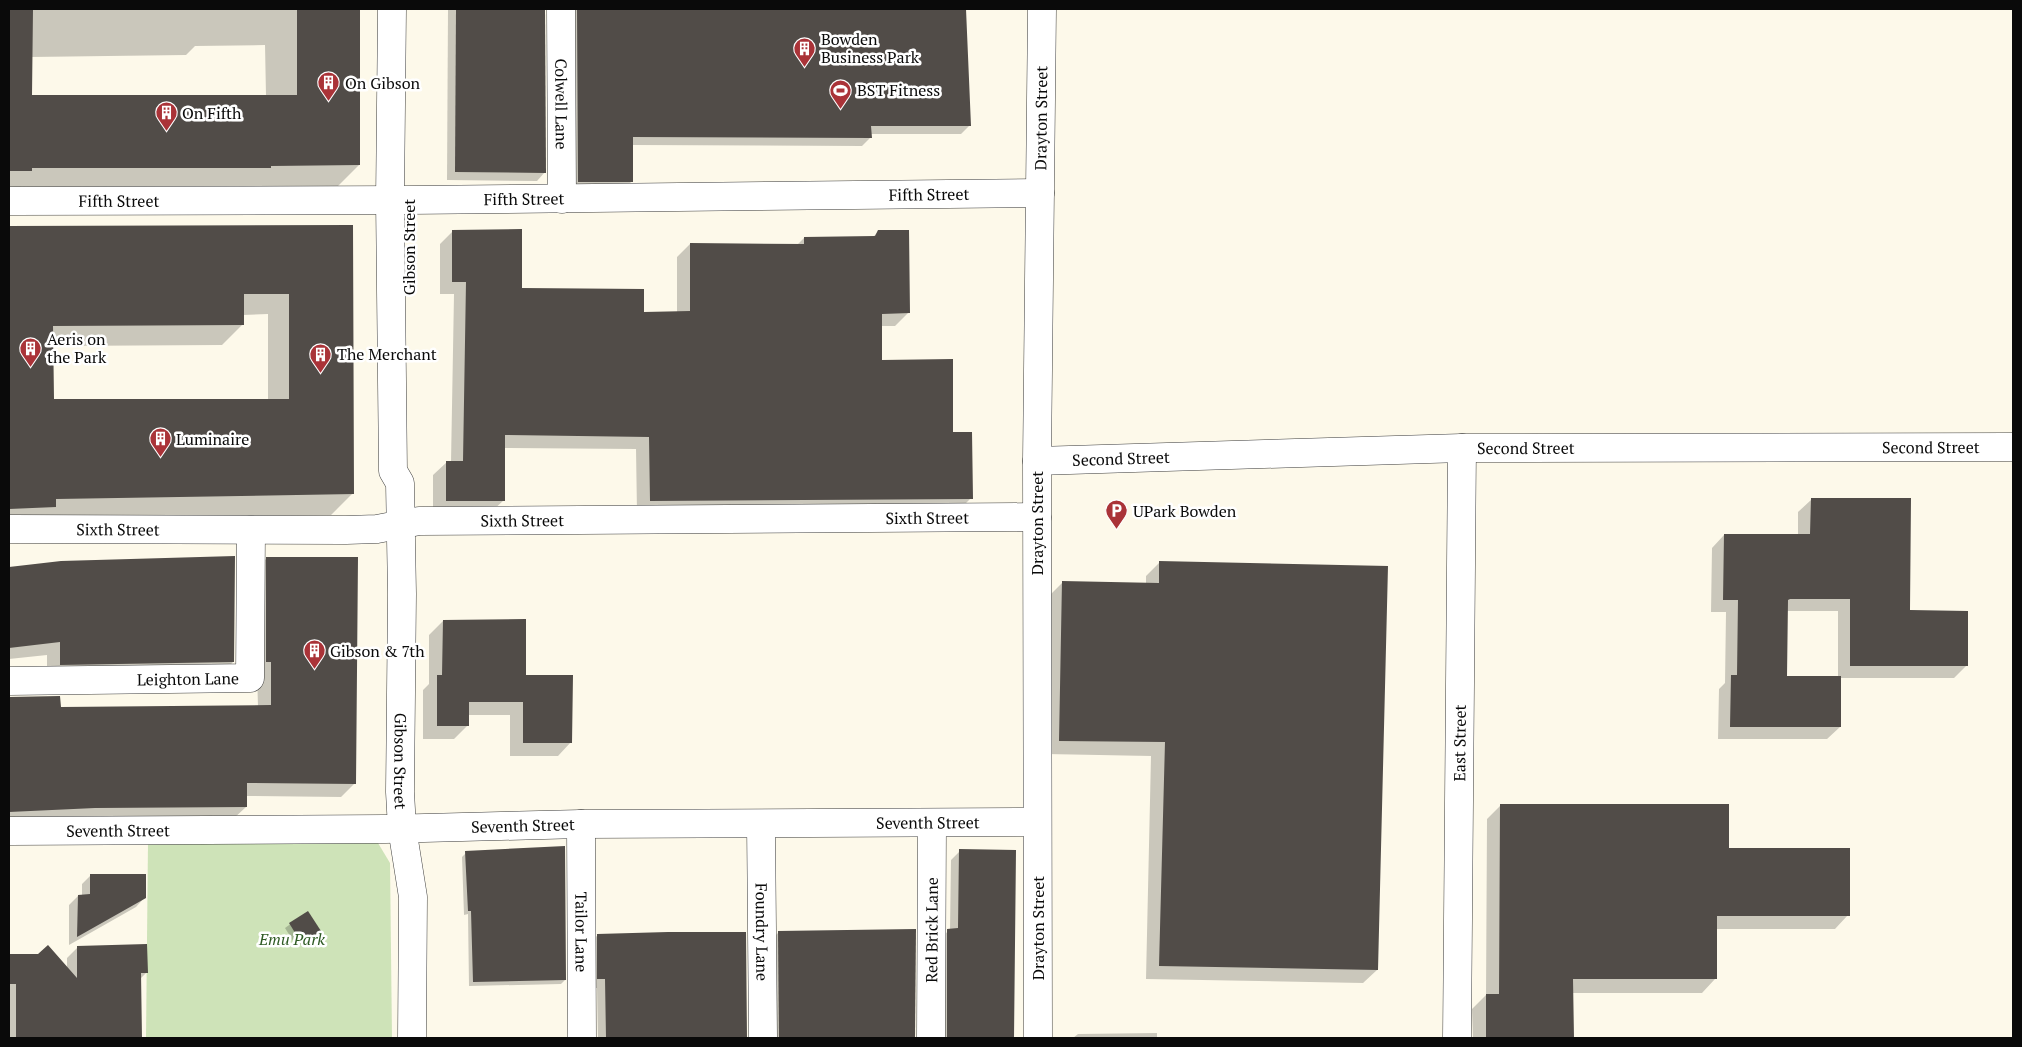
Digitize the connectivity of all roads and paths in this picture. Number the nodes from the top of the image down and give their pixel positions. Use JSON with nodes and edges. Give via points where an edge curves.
{"nodes":[{"id":1,"x":392,"y":9,"type":"edge"},
{"id":2,"x":411,"y":9,"type":"edge"},
{"id":3,"x":561,"y":9,"type":"edge"},
{"id":4,"x":1042,"y":9,"type":"edge"},
{"id":5,"x":1040,"y":193,"type":"junction"},
{"id":6,"x":562,"y":199,"type":"junction"},
{"id":7,"x":399,"y":200,"type":"junction"},
{"id":8,"x":9,"y":201,"type":"edge"},
{"id":9,"x":2013,"y":446,"type":"edge"},
{"id":10,"x":1462,"y":448,"type":"junction"},
{"id":11,"x":1037,"y":461,"type":"junction"},
{"id":12,"x":1037,"y":517,"type":"junction"},
{"id":13,"x":401,"y":525,"type":"junction"},
{"id":14,"x":9,"y":528,"type":"edge"},
{"id":15,"x":251,"y":530,"type":"junction"},
{"id":16,"x":9,"y":680,"type":"edge"},
{"id":17,"x":1037,"y":822,"type":"junction"},
{"id":18,"x":582,"y":824,"type":"junction"},
{"id":19,"x":761,"y":824,"type":"junction"},
{"id":20,"x":932,"y":824,"type":"junction"},
{"id":21,"x":402,"y":828,"type":"junction"},
{"id":22,"x":9,"y":831,"type":"edge"},
{"id":23,"x":412,"y":1038,"type":"edge"},
{"id":24,"x":582,"y":1038,"type":"edge"},
{"id":25,"x":763,"y":1038,"type":"edge"},
{"id":26,"x":931,"y":1038,"type":"edge"},
{"id":27,"x":1038,"y":1038,"type":"edge"},
{"id":28,"x":1457,"y":1038,"type":"edge"}],
"edges":[{"from":1,"to":7,"type":"street","name":"Gibson Street"},
{"from":2,"to":7,"type":"street","name":"Gibson Street"},
{"from":3,"to":6,"type":"street","name":"Colwell Lane"},
{"from":4,"to":5,"type":"street","name":"Drayton Street"},
{"from":5,"to":6,"type":"street","name":"Fifth Street"},
{"from":5,"to":11,"type":"street","name":"Drayton Street"},
{"from":6,"to":7,"type":"street","name":"Fifth Street"},
{"from":7,"to":8,"type":"street","name":"Fifth Street"},
{"from":7,"to":13,"type":"street","name":"Gibson Street","via":[[410,467],[400,483]]},
{"from":9,"to":10,"type":"street","name":"Second Street"},
{"from":10,"to":11,"type":"street","name":"Second Street"},
{"from":10,"to":28,"type":"street","name":"East Street"},
{"from":11,"to":12,"type":"street","name":"Drayton Street"},
{"from":12,"to":13,"type":"street","name":"Sixth Street","via":[[419,521]]},
{"from":12,"to":17,"type":"street","name":"Drayton Street"},
{"from":13,"to":15,"type":"street","name":"Sixth Street","via":[[377,529]]},
{"from":13,"to":21,"type":"street","name":"Gibson Street"},
{"from":14,"to":15,"type":"street","name":"Sixth Street"},
{"from":15,"to":16,"type":"street","name":"Leighton Lane","via":[[250,678]]},
{"from":17,"to":20,"type":"street","name":"Seventh Street"},
{"from":17,"to":27,"type":"street","name":"Drayton Street"},
{"from":18,"to":19,"type":"street","name":"Seventh Street"},
{"from":18,"to":21,"type":"street","name":"Seventh Street"},
{"from":18,"to":24,"type":"street","name":"Tailor Lane"},
{"from":19,"to":20,"type":"street","name":"Seventh Street"},
{"from":19,"to":25,"type":"street","name":"Foundry Lane"},
{"from":20,"to":26,"type":"street","name":"Red Brick Lane"},
{"from":21,"to":22,"type":"street","name":"Seventh Street"},
{"from":21,"to":23,"type":"street","name":"Gibson Street","via":[[413,897]]}]}
